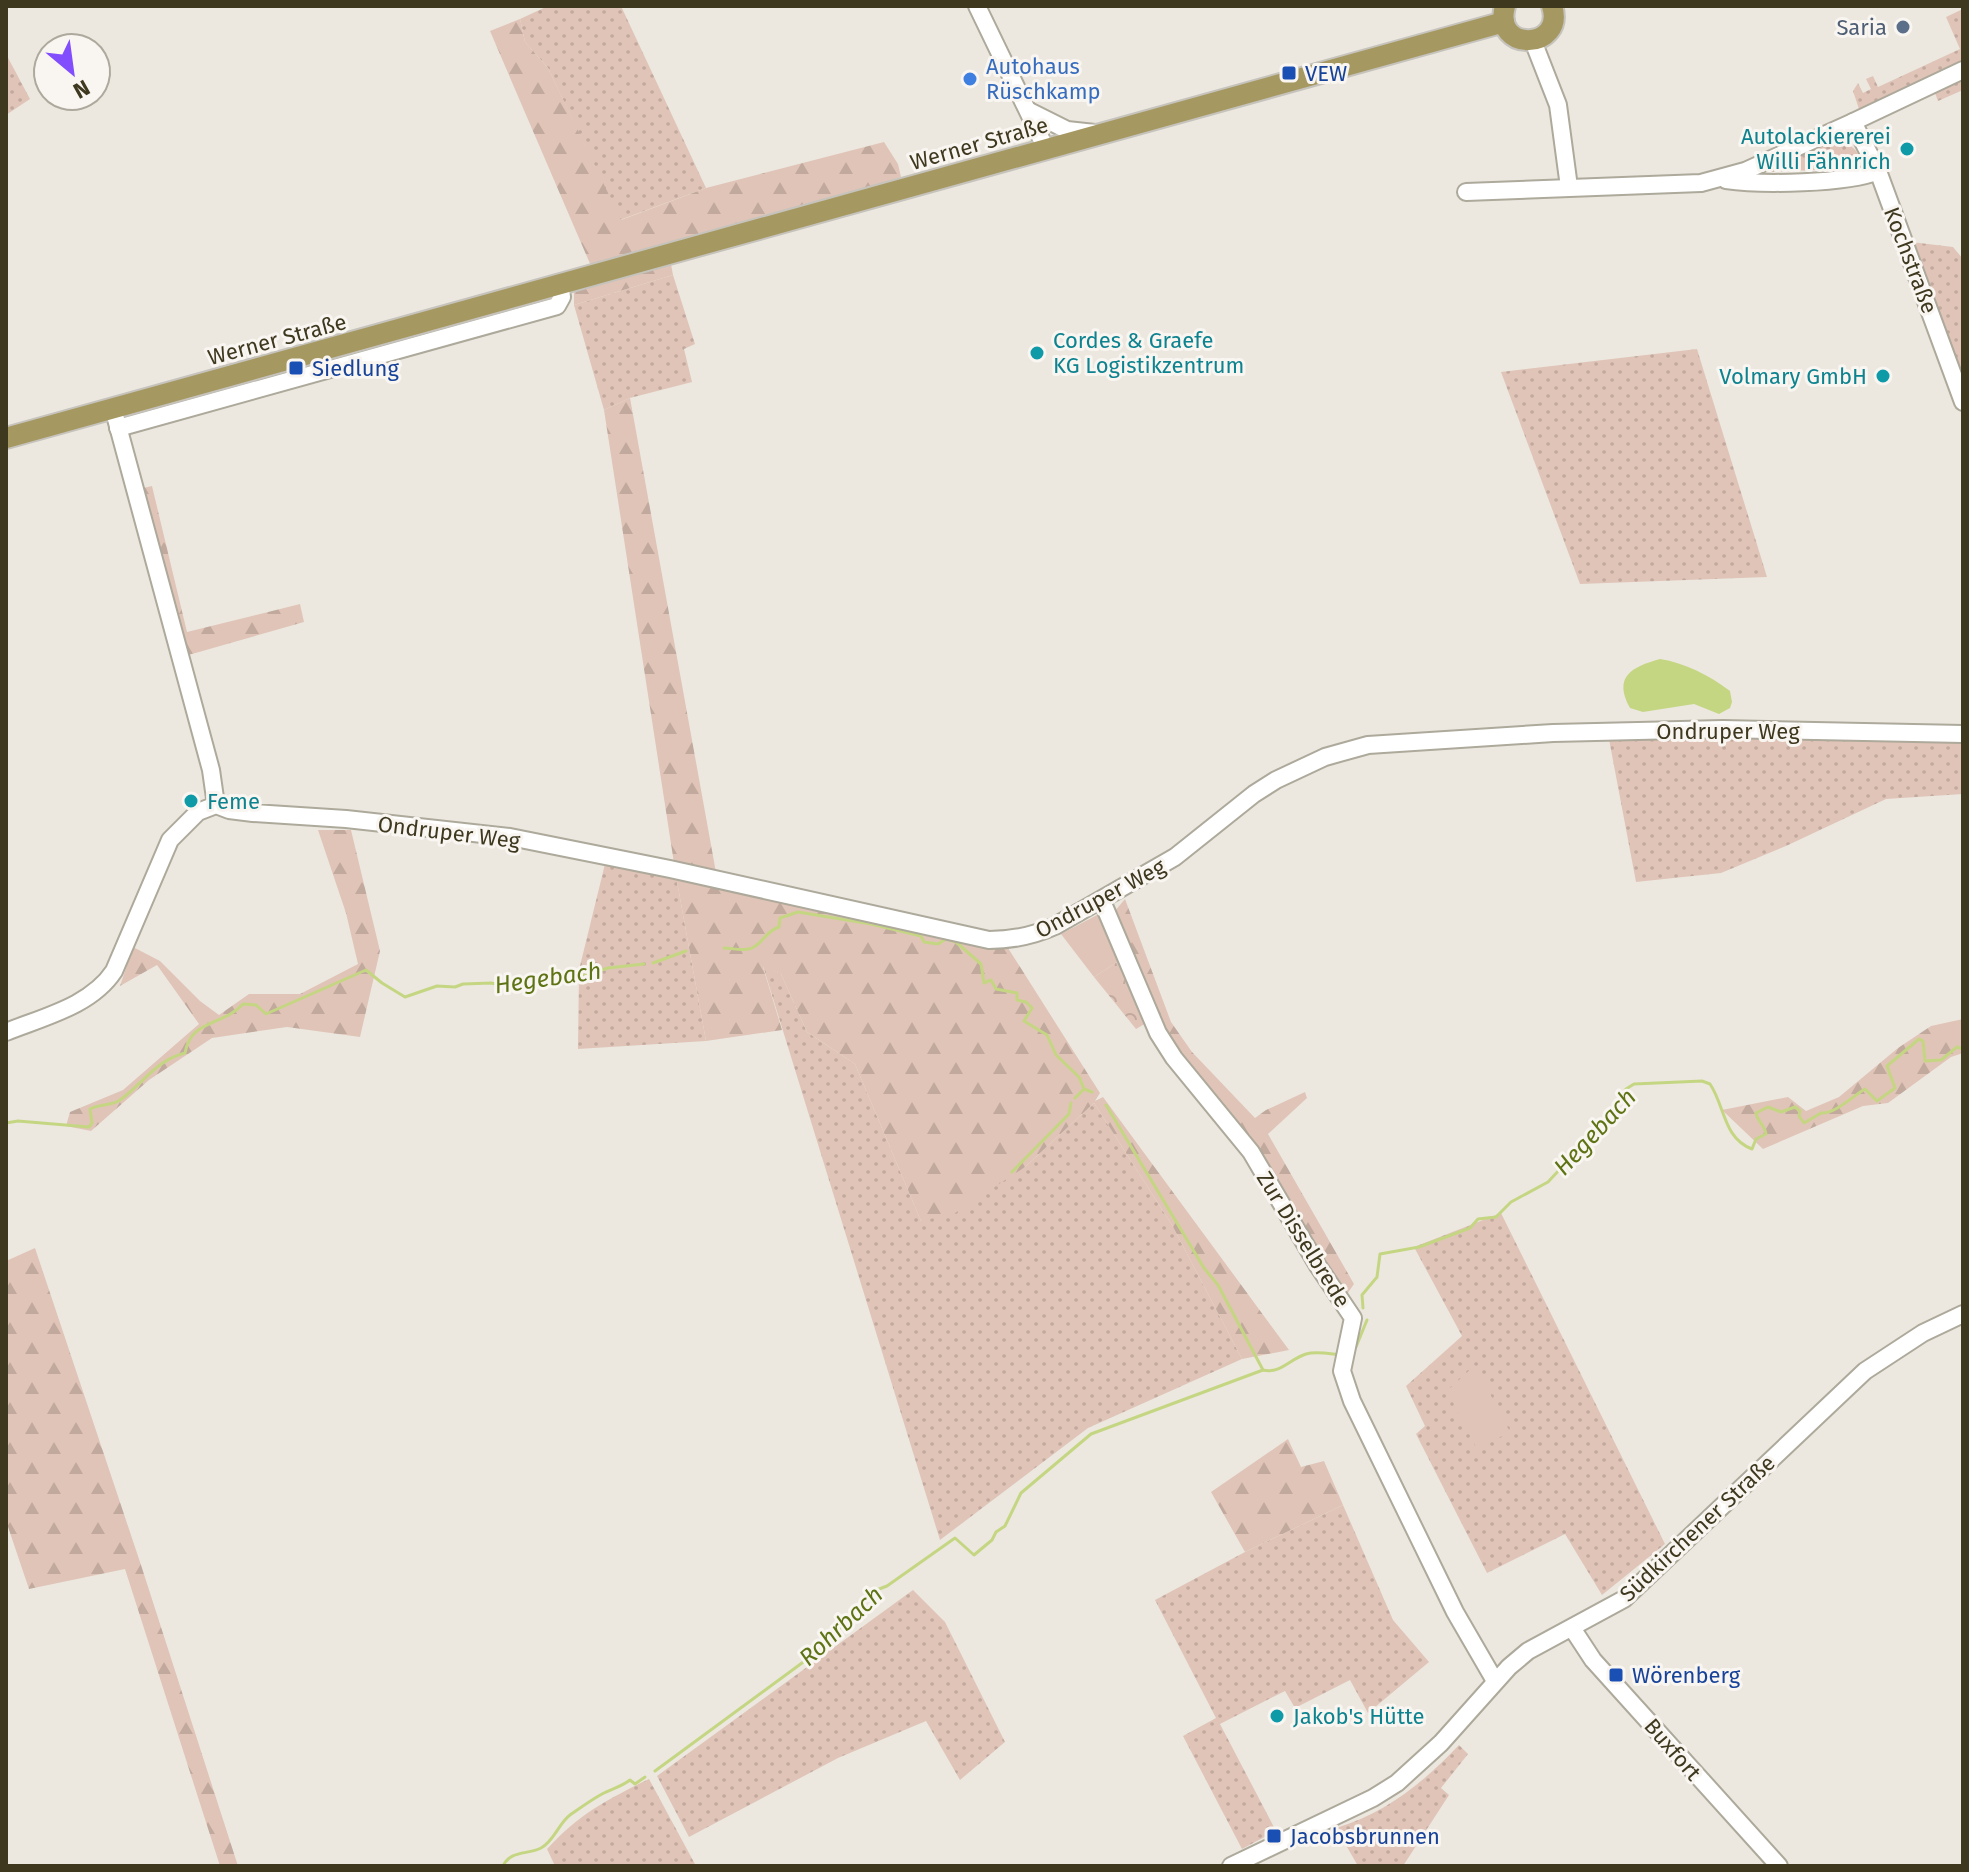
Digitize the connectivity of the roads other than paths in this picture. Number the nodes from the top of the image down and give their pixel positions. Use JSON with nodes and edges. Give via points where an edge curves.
{"nodes":[{"id":1,"x":977,"y":6,"type":"edge"},
{"id":2,"x":1553,"y":6,"type":"edge"},
{"id":3,"x":1504,"y":14,"type":"edge"},
{"id":4,"x":1533,"y":41,"type":"junction"},
{"id":5,"x":1963,"y":70,"type":"edge"},
{"id":6,"x":1029,"y":111,"type":"junction"},
{"id":7,"x":1853,"y":122,"type":"junction"},
{"id":8,"x":1101,"y":134,"type":"junction"},
{"id":9,"x":1046,"y":149,"type":"junction"},
{"id":10,"x":1878,"y":171,"type":"junction"},
{"id":11,"x":1720,"y":179,"type":"junction"},
{"id":12,"x":1569,"y":187,"type":"junction"},
{"id":13,"x":1466,"y":192,"type":"dead end"},
{"id":14,"x":1963,"y":402,"type":"edge"},
{"id":15,"x":116,"y":418,"type":"junction"},
{"id":16,"x":6,"y":438,"type":"edge"},
{"id":17,"x":1963,"y":734,"type":"edge"},
{"id":18,"x":216,"y":805,"type":"junction"},
{"id":19,"x":1102,"y":901,"type":"junction"},
{"id":20,"x":6,"y":1032,"type":"edge"},
{"id":21,"x":1963,"y":1314,"type":"edge"},
{"id":22,"x":1572,"y":1628,"type":"junction"},
{"id":23,"x":1495,"y":1681,"type":"junction"},
{"id":24,"x":1231,"y":1866,"type":"edge"},
{"id":25,"x":1779,"y":1866,"type":"edge"}],
"edges":[{"from":1,"to":6,"type":"street"},
{"from":2,"to":4,"type":"main road","via":[[1551,27]]},
{"from":3,"to":4,"type":"main road","via":[[1512,35]]},
{"from":3,"to":8,"type":"main road","name":"Werner Straße"},
{"from":4,"to":12,"type":"street","via":[[1558,105]]},
{"from":5,"to":7,"type":"street"},
{"from":6,"to":8,"type":"street","via":[[1067,130]]},
{"from":6,"to":9,"type":"street"},
{"from":7,"to":10,"type":"street","name":"Kochstraße"},
{"from":7,"to":11,"type":"street"},
{"from":8,"to":9,"type":"main road","name":"Werner Straße"},
{"from":9,"to":15,"type":"main road","name":"Werner Straße","via":[[560,285]]},
{"from":10,"to":11,"type":"street","via":[[1859,178],[1748,183]]},
{"from":10,"to":14,"type":"street","name":"Kochstraße"},
{"from":11,"to":12,"type":"street"},
{"from":12,"to":13,"type":"street"},
{"from":15,"to":16,"type":"main road","name":"Werner Straße"},
{"from":15,"to":18,"type":"street"},
{"from":17,"to":19,"type":"street","name":"Ondruper Weg","via":[[1723,729],[1368,745],[1325,757],[1276,780],[1175,857]]},
{"from":18,"to":19,"type":"street","name":"Ondruper Weg","via":[[510,837],[989,940],[1035,935]]},
{"from":18,"to":20,"type":"street","via":[[198,812],[170,840],[106,983],[79,1002]]},
{"from":19,"to":23,"type":"street","name":"Zur Disselbrede","via":[[1158,1033],[1251,1152],[1353,1318],[1342,1371],[1352,1401],[1455,1612]]},
{"from":21,"to":22,"type":"street","name":"Südkirchener Straße","via":[[1865,1371],[1651,1577]]},
{"from":22,"to":23,"type":"street","name":"Südkirchener Straße","via":[[1528,1651]]},
{"from":22,"to":25,"type":"street","name":"Buxfort","via":[[1593,1660]]},
{"from":23,"to":24,"type":"street","name":"Südkirchener Straße","via":[[1441,1743],[1397,1783]]}]}
